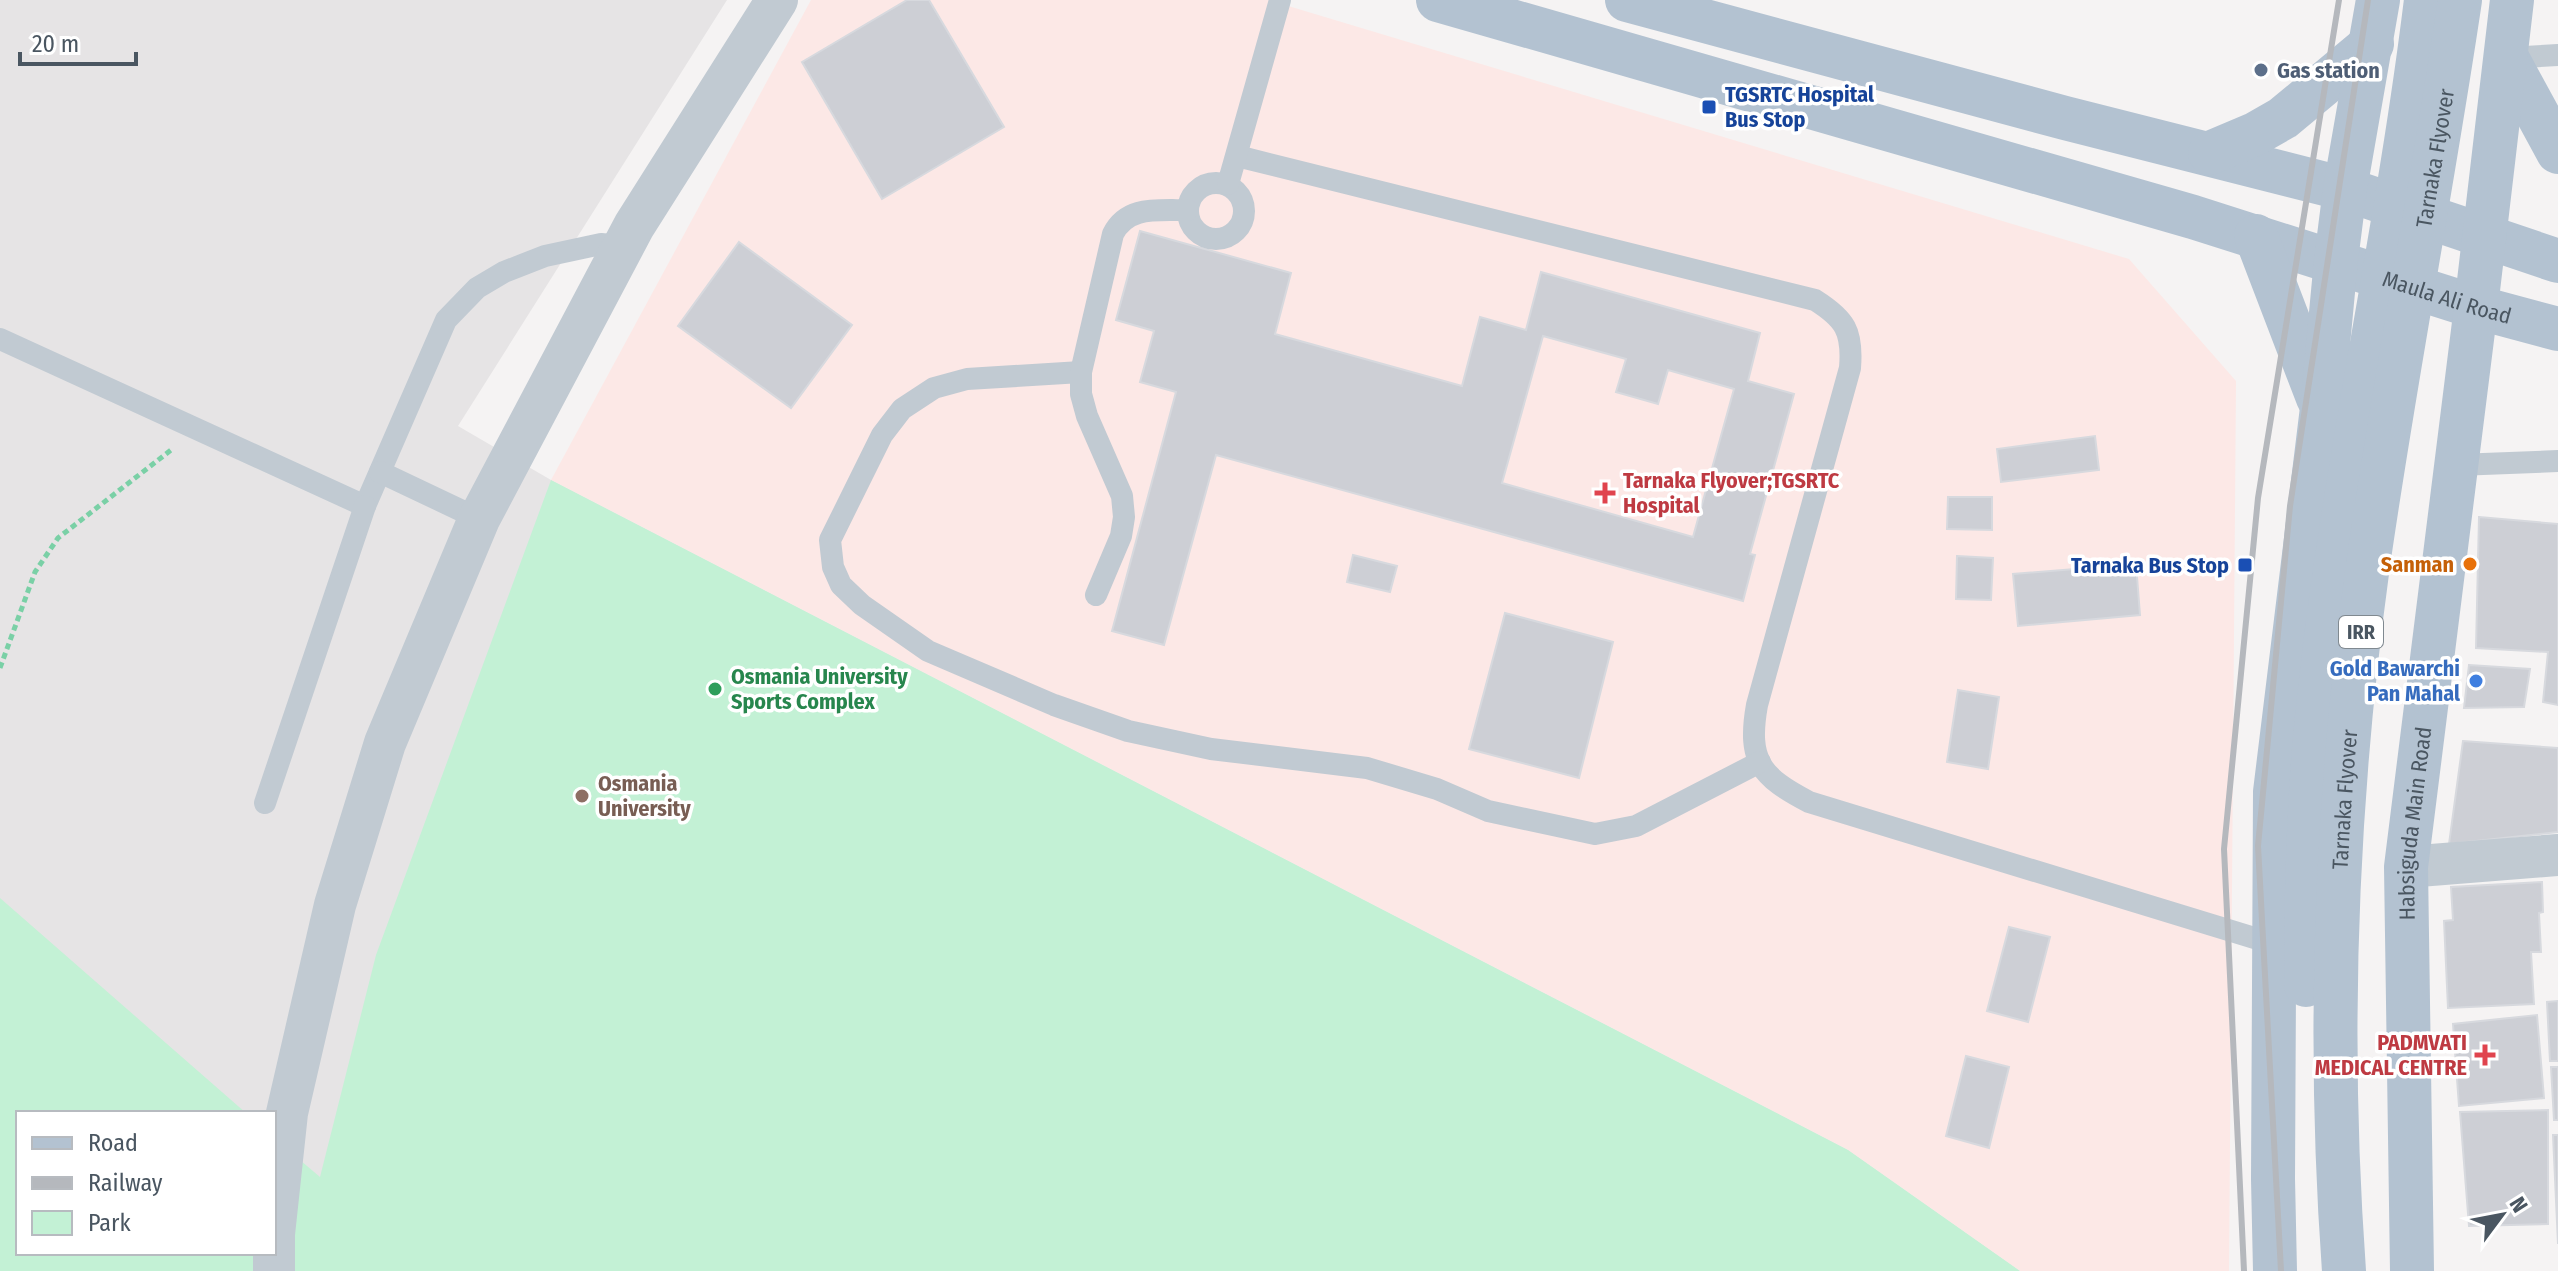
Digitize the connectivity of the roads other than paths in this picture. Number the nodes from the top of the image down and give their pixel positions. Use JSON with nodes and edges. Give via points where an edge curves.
{"nodes":[{"id":1,"x":777,"y":0,"type":"edge"},
{"id":2,"x":1280,"y":0,"type":"edge"},
{"id":3,"x":1438,"y":0,"type":"edge"},
{"id":4,"x":1627,"y":0,"type":"edge"},
{"id":5,"x":2378,"y":0,"type":"edge"},
{"id":6,"x":2426,"y":0,"type":"edge"},
{"id":7,"x":2460,"y":0,"type":"edge"},
{"id":8,"x":2512,"y":0,"type":"edge"},
{"id":9,"x":2372,"y":44,"type":"junction"},
{"id":10,"x":2558,"y":55,"type":"edge"},
{"id":11,"x":2507,"y":58,"type":"junction"},
{"id":12,"x":2558,"y":152,"type":"edge"},
{"id":13,"x":2210,"y":153,"type":"junction"},
{"id":14,"x":1237,"y":156,"type":"junction"},
{"id":15,"x":1228,"y":184,"type":"junction"},
{"id":16,"x":2345,"y":189,"type":"junction"},
{"id":17,"x":1187,"y":210,"type":"junction"},
{"id":18,"x":2256,"y":236,"type":"junction"},
{"id":19,"x":2484,"y":237,"type":"junction"},
{"id":20,"x":624,"y":246,"type":"junction"},
{"id":21,"x":2336,"y":260,"type":"junction"},
{"id":22,"x":2558,"y":261,"type":"edge"},
{"id":23,"x":2476,"y":307,"type":"junction"},
{"id":24,"x":2558,"y":329,"type":"edge"},
{"id":25,"x":0,"y":339,"type":"edge"},
{"id":26,"x":1081,"y":372,"type":"junction"},
{"id":27,"x":2322,"y":408,"type":"junction"},
{"id":28,"x":2558,"y":461,"type":"edge"},
{"id":29,"x":2457,"y":465,"type":"junction"},
{"id":30,"x":380,"y":472,"type":"junction"},
{"id":31,"x":365,"y":506,"type":"junction"},
{"id":32,"x":479,"y":519,"type":"junction"},
{"id":33,"x":1096,"y":595,"type":"dead end"},
{"id":34,"x":1760,"y":762,"type":"junction"},
{"id":35,"x":265,"y":803,"type":"dead end"},
{"id":36,"x":2558,"y":855,"type":"edge"},
{"id":37,"x":2406,"y":867,"type":"junction"},
{"id":38,"x":2274,"y":944,"type":"junction"},
{"id":39,"x":276,"y":1215,"type":"edge"},
{"id":40,"x":2275,"y":1271,"type":"edge"},
{"id":41,"x":2314,"y":1271,"type":"edge"},
{"id":42,"x":2344,"y":1271,"type":"edge"},
{"id":43,"x":2412,"y":1271,"type":"edge"}],
"edges":[{"from":1,"to":20,"type":"street"},
{"from":2,"to":14,"type":"lane"},
{"from":3,"to":18,"type":"main road","name":"Maula Ali Road"},
{"from":4,"to":13,"type":"main road"},
{"from":5,"to":9,"type":"main road"},
{"from":6,"to":41,"type":"main road","name":"Tarnaka Flyover","number":"IRR","bridge":true,"via":[[2336,565],[2315,738],[2306,930]]},
{"from":7,"to":42,"type":"main road","name":"Tarnaka Flyover","number":"IRR","bridge":true,"via":[[2368,566],[2349,738],[2336,930],[2336,1164]]},
{"from":8,"to":11,"type":"main road","name":"Habsiguda Main Road"},
{"from":9,"to":13,"type":"main road","via":[[2283,118]]},
{"from":9,"to":16,"type":"main road"},
{"from":10,"to":11,"type":"lane"},
{"from":11,"to":12,"type":"main road"},
{"from":11,"to":19,"type":"main road","name":"Habsiguda Main Road"},
{"from":13,"to":16,"type":"main road"},
{"from":14,"to":15,"type":"lane"},
{"from":14,"to":34,"type":"lane","via":[[1815,300],[1834,312],[1848,330],[1850,368],[1757,705],[1752,731]]},
{"from":15,"to":17,"type":"lane","via":[[1200,186]]},
{"from":15,"to":17,"type":"lane","via":[[1244,209],[1241,224],[1231,235],[1202,236],[1191,225]]},
{"from":16,"to":19,"type":"main road"},
{"from":16,"to":21,"type":"main road"},
{"from":17,"to":26,"type":"lane","via":[[1131,214],[1119,222]]},
{"from":18,"to":21,"type":"main road","name":"Maula Ali Road"},
{"from":18,"to":27,"type":"main road"},
{"from":19,"to":22,"type":"main road"},
{"from":19,"to":23,"type":"main road","name":"Habsiguda Main Road"},
{"from":20,"to":30,"type":"lane","via":[[601,244],[545,256],[477,288],[446,320]]},
{"from":20,"to":32,"type":"street"},
{"from":21,"to":23,"type":"main road","name":"Maula Ali Road"},
{"from":21,"to":27,"type":"main road"},
{"from":23,"to":24,"type":"main road","name":"Maula Ali Road"},
{"from":23,"to":29,"type":"main road","name":"Habsiguda Main Road"},
{"from":25,"to":31,"type":"lane"},
{"from":26,"to":33,"type":"lane","via":[[1087,416],[1122,496],[1124,517]]},
{"from":26,"to":34,"type":"lane","via":[[967,379],[934,388],[902,409],[882,435],[830,540],[841,585],[928,651],[1128,731],[1211,749],[1367,768],[1488,811],[1595,834],[1636,826]]},
{"from":27,"to":38,"type":"main road","via":[[2275,792]]},
{"from":28,"to":29,"type":"lane"},
{"from":29,"to":37,"type":"main road","name":"Habsiguda Main Road"},
{"from":30,"to":31,"type":"lane"},
{"from":30,"to":32,"type":"lane"},
{"from":31,"to":35,"type":"lane"},
{"from":32,"to":39,"type":"street","via":[[385,743],[335,905],[287,1113]]},
{"from":34,"to":38,"type":"lane","via":[[1778,786],[1809,802]]},
{"from":36,"to":37,"type":"street"},
{"from":37,"to":43,"type":"main road","name":"Habsiguda Main Road"},
{"from":38,"to":40,"type":"main road"}]}
